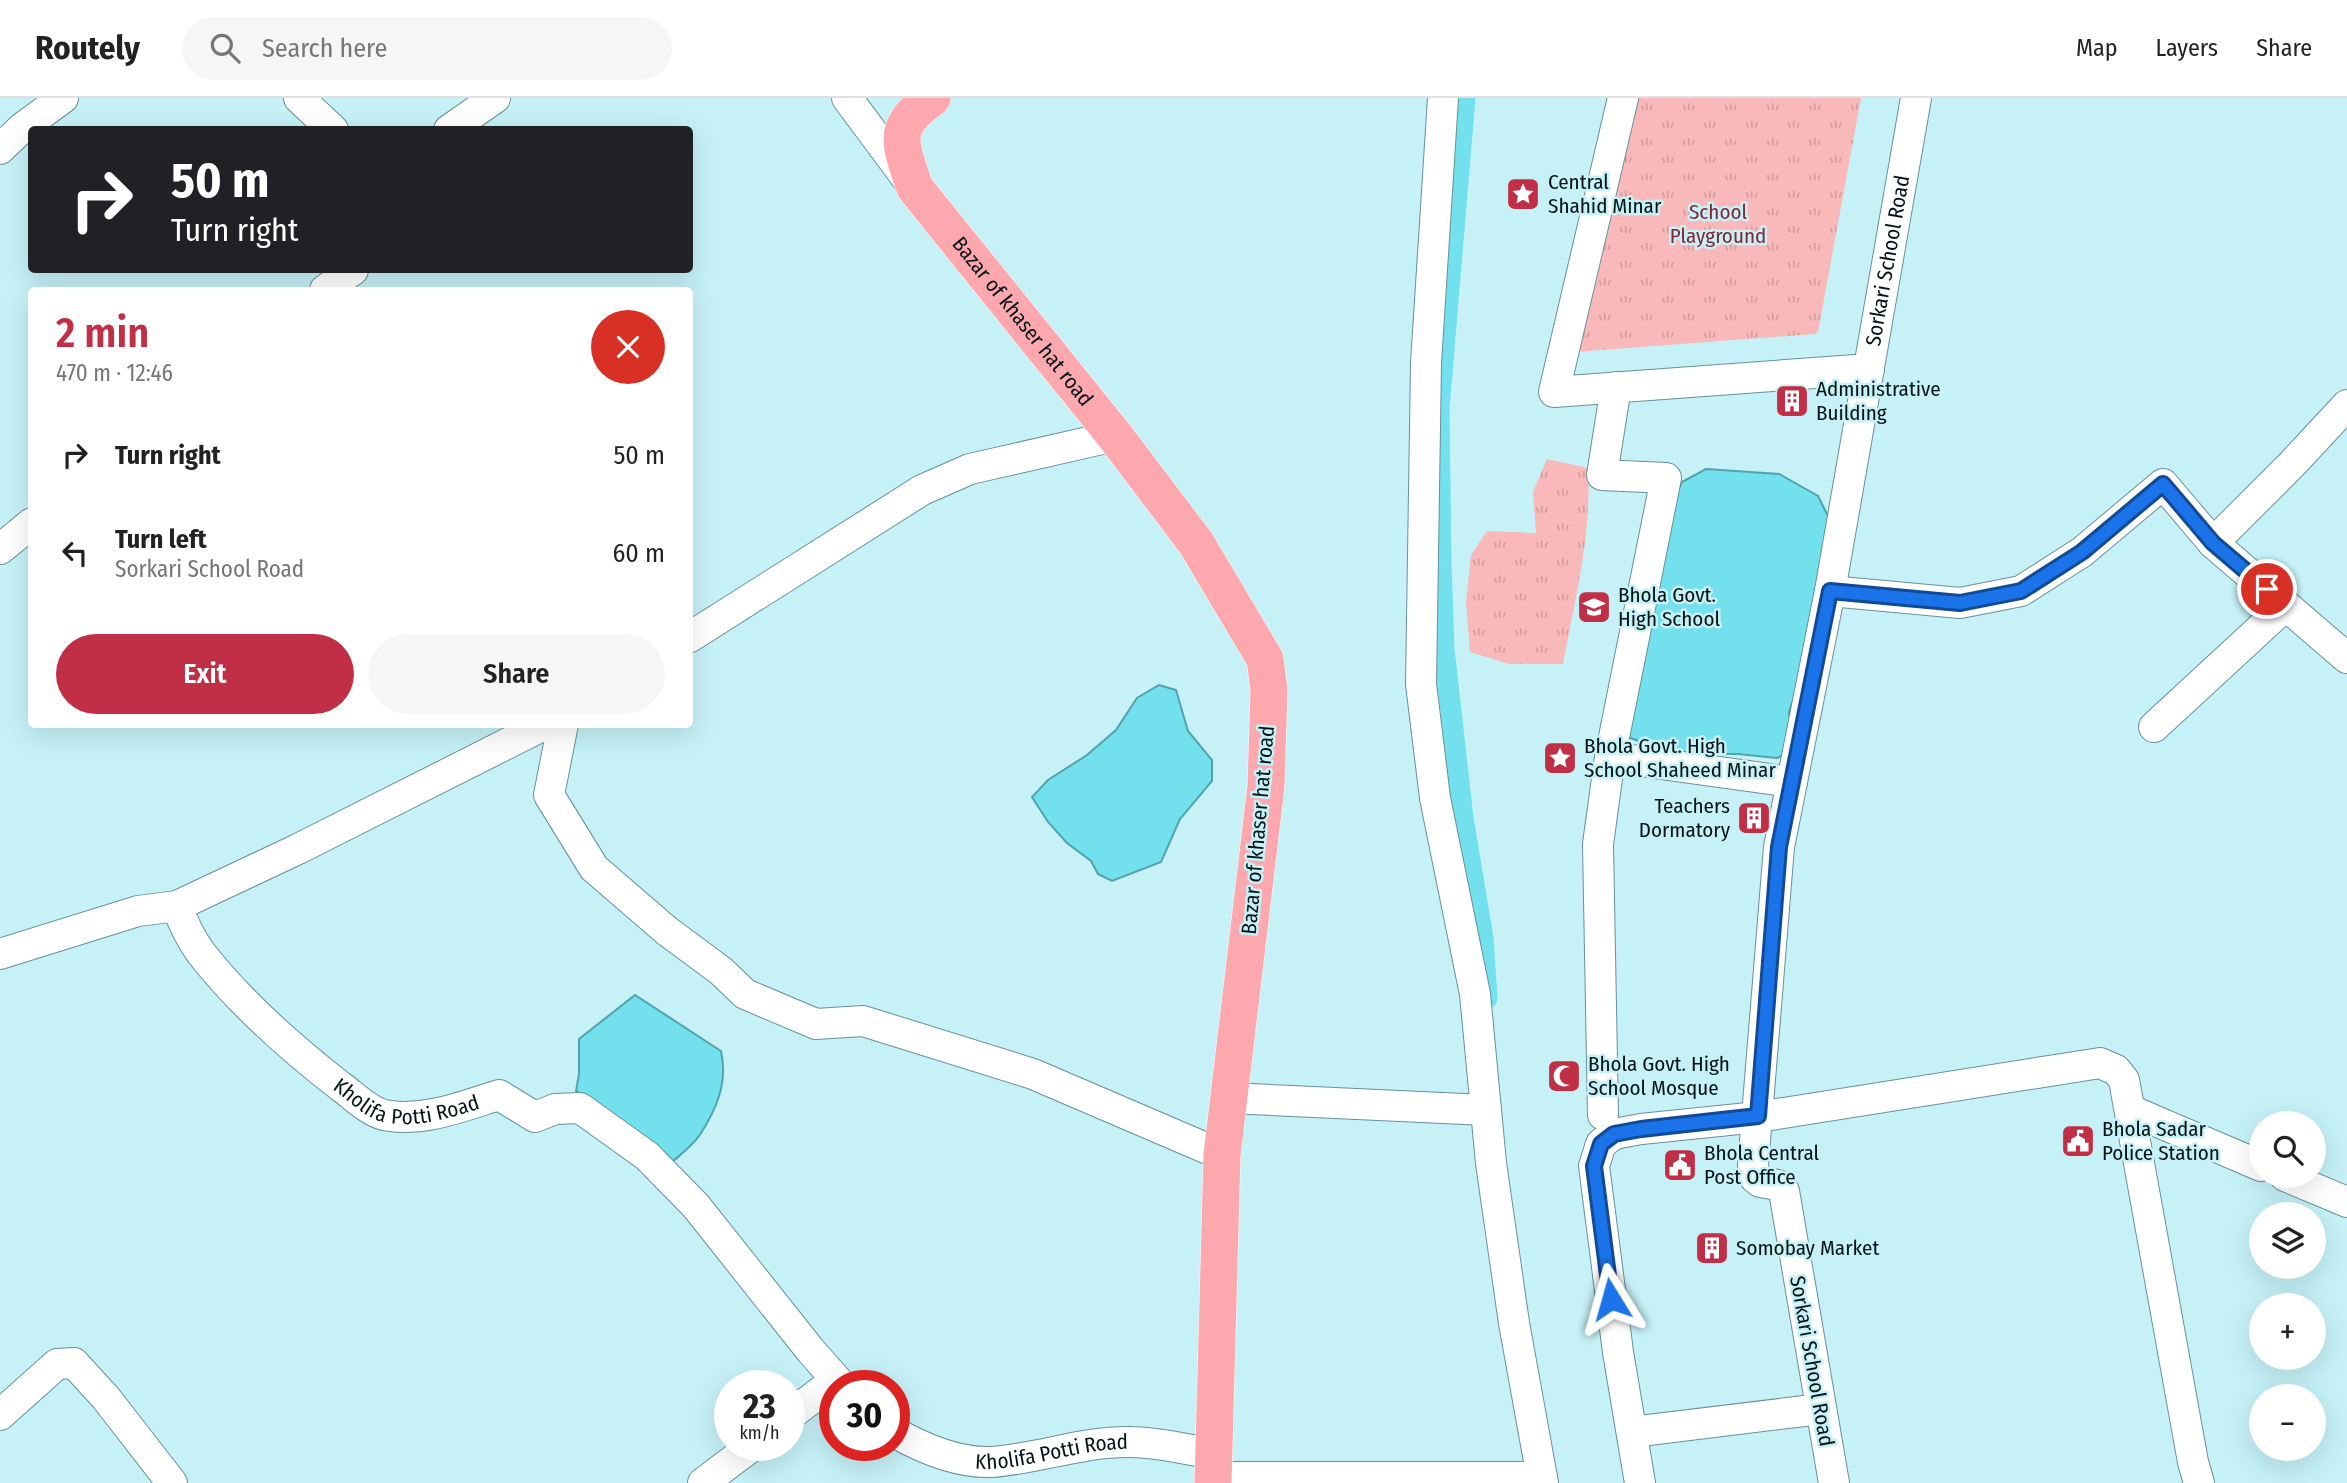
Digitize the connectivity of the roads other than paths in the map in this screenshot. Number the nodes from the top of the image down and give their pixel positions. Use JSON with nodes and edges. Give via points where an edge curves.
{"nodes":[{"id":1,"x":63,"y":98,"type":"edge"},
{"id":2,"x":299,"y":98,"type":"edge"},
{"id":3,"x":495,"y":98,"type":"edge"},
{"id":4,"x":847,"y":98,"type":"edge"},
{"id":5,"x":932,"y":98,"type":"edge"},
{"id":6,"x":1443,"y":98,"type":"edge"},
{"id":7,"x":1623,"y":98,"type":"edge"},
{"id":8,"x":1916,"y":98,"type":"edge"},
{"id":9,"x":329,"y":126,"type":"edge"},
{"id":10,"x":455,"y":126,"type":"edge"},
{"id":11,"x":0,"y":149,"type":"edge"},
{"id":12,"x":915,"y":188,"type":"junction"},
{"id":13,"x":1869,"y":369,"type":"junction"},
{"id":14,"x":1616,"y":387,"type":"junction"},
{"id":15,"x":2347,"y":404,"type":"edge"},
{"id":16,"x":1115,"y":436,"type":"junction"},
{"id":17,"x":28,"y":526,"type":"edge"},
{"id":18,"x":2213,"y":543,"type":"junction"},
{"id":19,"x":0,"y":549,"type":"edge"},
{"id":20,"x":1830,"y":591,"type":"junction"},
{"id":21,"x":2286,"y":606,"type":"junction"},
{"id":22,"x":693,"y":635,"type":"edge"},
{"id":23,"x":2347,"y":658,"type":"edge"},
{"id":24,"x":2154,"y":727,"type":"dead end"},
{"id":25,"x":538,"y":728,"type":"edge"},
{"id":26,"x":562,"y":728,"type":"edge"},
{"id":27,"x":1610,"y":757,"type":"junction"},
{"id":28,"x":1792,"y":782,"type":"junction"},
{"id":29,"x":177,"y":905,"type":"junction"},
{"id":30,"x":0,"y":954,"type":"edge"},
{"id":31,"x":1229,"y":1098,"type":"junction"},
{"id":32,"x":1486,"y":1110,"type":"junction"},
{"id":33,"x":2130,"y":1110,"type":"junction"},
{"id":34,"x":1602,"y":1115,"type":"dead end"},
{"id":35,"x":1758,"y":1116,"type":"junction"},
{"id":36,"x":1222,"y":1155,"type":"junction"},
{"id":37,"x":2249,"y":1161,"type":"edge"},
{"id":38,"x":2314,"y":1188,"type":"edge"},
{"id":39,"x":2347,"y":1202,"type":"edge"},
{"id":40,"x":827,"y":1370,"type":"edge"},
{"id":41,"x":1821,"y":1409,"type":"junction"},
{"id":42,"x":0,"y":1415,"type":"edge"},
{"id":43,"x":1632,"y":1432,"type":"junction"},
{"id":44,"x":910,"y":1440,"type":"edge"},
{"id":45,"x":732,"y":1461,"type":"edge"},
{"id":46,"x":1214,"y":1471,"type":"edge"},
{"id":47,"x":163,"y":1480,"type":"edge"},
{"id":48,"x":1543,"y":1480,"type":"edge"},
{"id":49,"x":703,"y":1483,"type":"edge"},
{"id":50,"x":1640,"y":1483,"type":"edge"},
{"id":51,"x":1833,"y":1483,"type":"edge"},
{"id":52,"x":2199,"y":1483,"type":"edge"}],
"edges":[{"from":1,"to":11,"type":"street"},
{"from":2,"to":9,"type":"street"},
{"from":3,"to":10,"type":"street"},
{"from":4,"to":12,"type":"street"},
{"from":5,"to":12,"type":"main road","name":"Bazar of khaser hat road","via":[[915,110],[901,134]]},
{"from":6,"to":32,"type":"street","via":[[1426,377],[1421,684],[1436,798],[1475,994]]},
{"from":7,"to":14,"type":"street","via":[[1554,392]]},
{"from":8,"to":13,"type":"street","name":"Sorkari School Road"},
{"from":12,"to":16,"type":"main road","name":"Bazar of khaser hat road"},
{"from":13,"to":14,"type":"street"},
{"from":13,"to":20,"type":"street","name":"Sorkari School Road"},
{"from":14,"to":27,"type":"street","via":[[1602,475],[1666,478]]},
{"from":15,"to":18,"type":"street"},
{"from":16,"to":22,"type":"street","via":[[970,469],[922,490]]},
{"from":16,"to":31,"type":"main road","name":"Bazar of khaser hat road","via":[[1196,543],[1265,659],[1269,690],[1266,786]]},
{"from":17,"to":19,"type":"street"},
{"from":18,"to":20,"type":"street","via":[[2163,484],[2082,552],[2021,591],[1960,603]]},
{"from":18,"to":21,"type":"street"},
{"from":20,"to":28,"type":"street","name":"Sorkari School Road"},
{"from":21,"to":23,"type":"street"},
{"from":21,"to":24,"type":"street"},
{"from":25,"to":29,"type":"street"},
{"from":26,"to":36,"type":"street","via":[[549,795],[594,868],[745,994],[816,1024],[863,1021],[1033,1074]]},
{"from":27,"to":28,"type":"street"},
{"from":27,"to":34,"type":"street","via":[[1598,844]]},
{"from":28,"to":35,"type":"street","name":"Sorkari School Road","via":[[1779,847]]},
{"from":29,"to":30,"type":"street","via":[[138,911]]},
{"from":29,"to":40,"type":"street","name":"Kholifa Potti Road","via":[[201,953],[253,1010],[321,1071],[382,1114],[447,1111],[499,1095],[535,1117],[555,1108],[580,1108],[647,1156],[696,1206]]},
{"from":31,"to":32,"type":"street"},
{"from":31,"to":36,"type":"main road","name":"Bazar of khaser hat road"},
{"from":32,"to":48,"type":"street","via":[[1514,1323]]},
{"from":33,"to":35,"type":"street","via":[[2124,1080],[2116,1070],[2100,1063]]},
{"from":33,"to":37,"type":"street"},
{"from":33,"to":52,"type":"street"},
{"from":35,"to":41,"type":"street","name":"Sorkari School Road","via":[[1755,1178],[1784,1191]]},
{"from":35,"to":43,"type":"street","via":[[1641,1129],[1614,1134],[1601,1144],[1594,1166]]},
{"from":36,"to":46,"type":"main road","name":"Bazar of khaser hat road"},
{"from":38,"to":39,"type":"street"},
{"from":41,"to":43,"type":"street"},
{"from":41,"to":51,"type":"street","name":"Sorkari School Road"},
{"from":42,"to":47,"type":"street","via":[[57,1364],[74,1363],[106,1398]]},
{"from":43,"to":50,"type":"street"},
{"from":44,"to":46,"type":"street","name":"Kholifa Potti Road","via":[[955,1457],[989,1462],[1131,1441]]},
{"from":45,"to":49,"type":"street"},
{"from":46,"to":48,"type":"street","name":"Kholifa Potti Road"}]}
